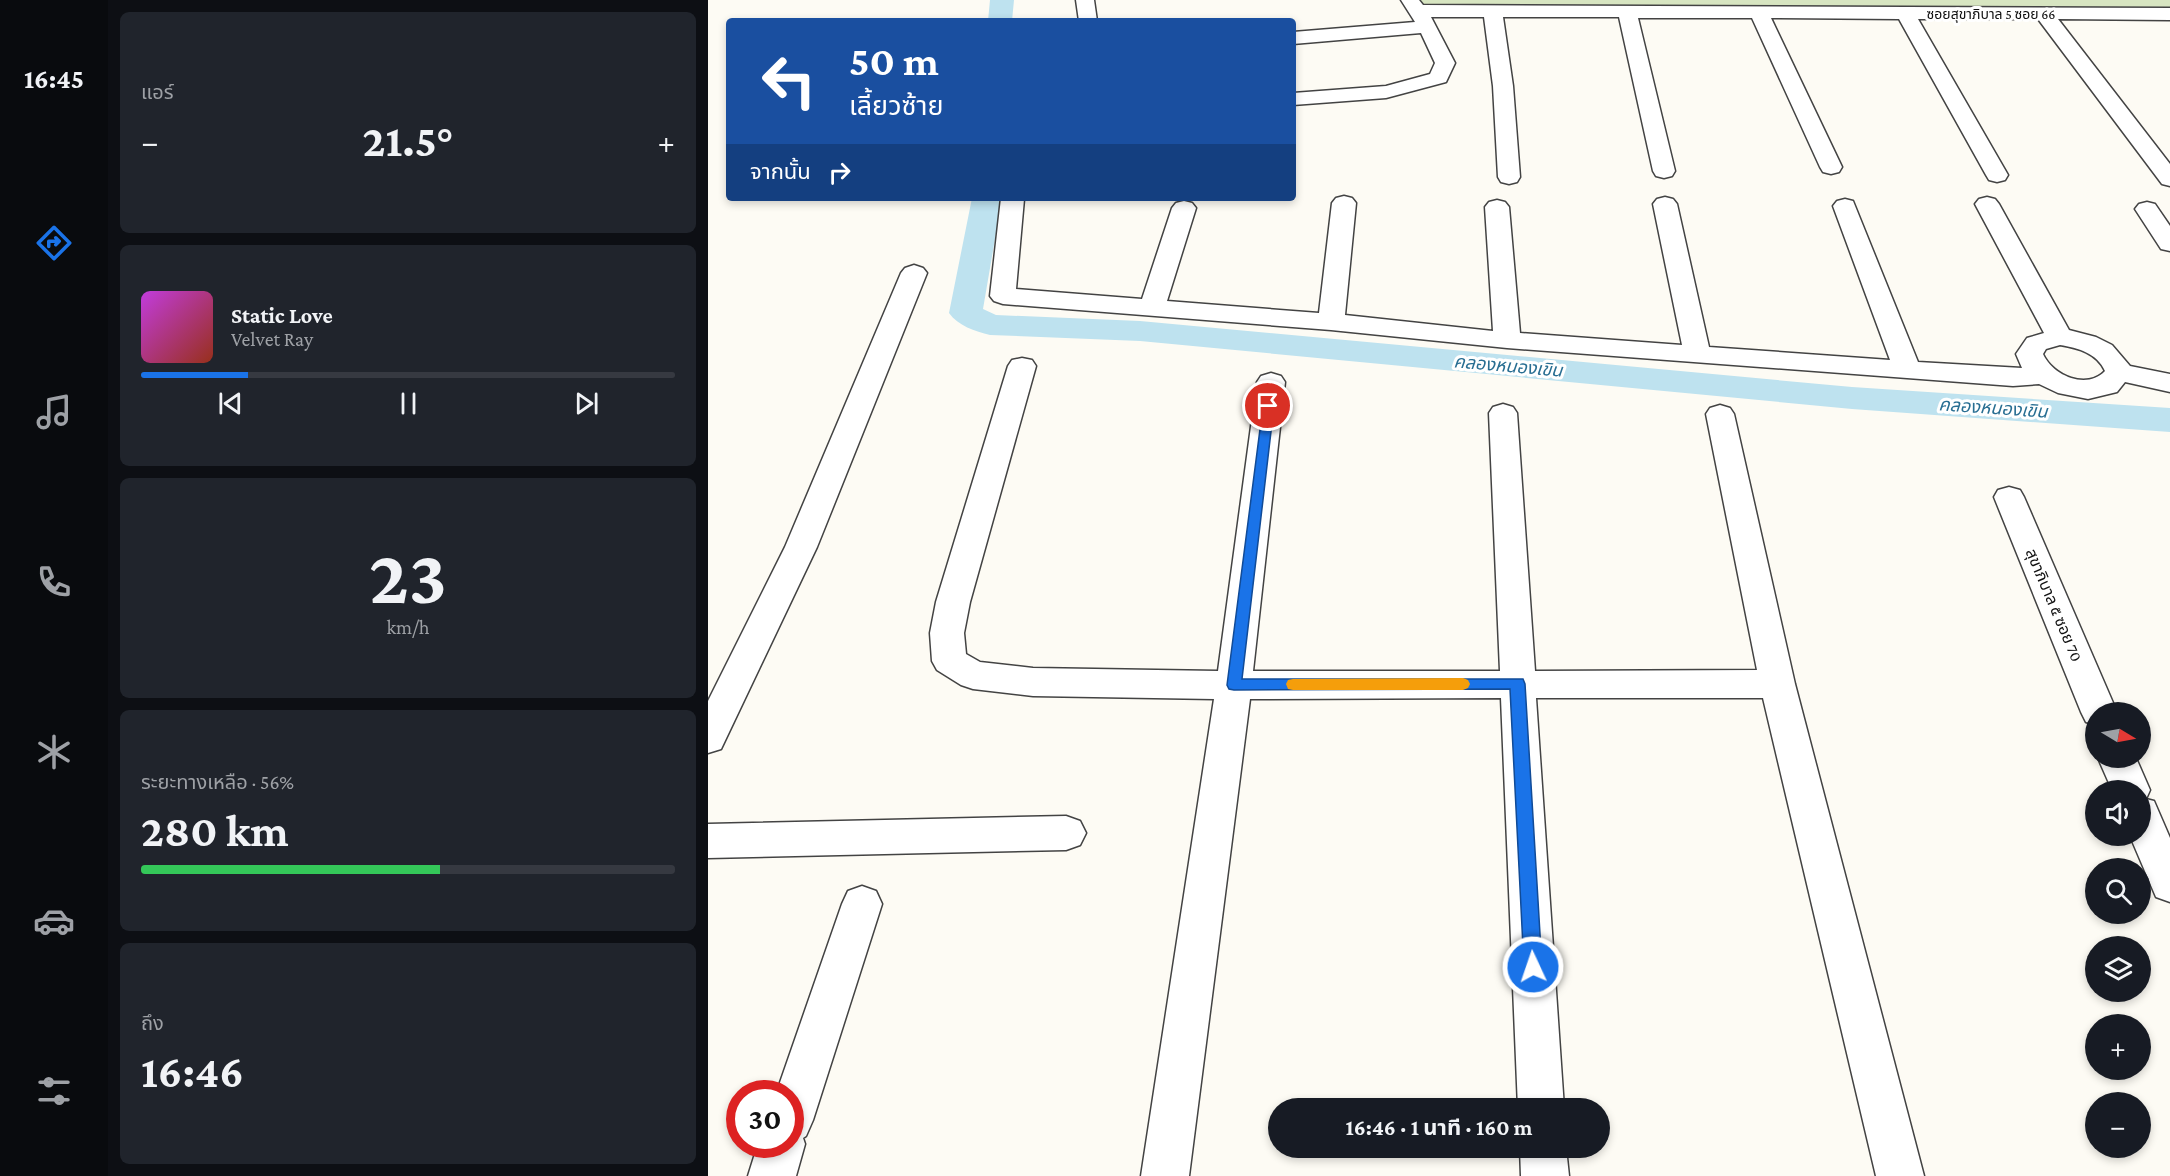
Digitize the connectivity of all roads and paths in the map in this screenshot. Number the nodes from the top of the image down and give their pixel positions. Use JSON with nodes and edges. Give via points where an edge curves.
{"nodes":[{"id":1,"x":1085,"y":0,"type":"edge"},
{"id":2,"x":1874,"y":6,"type":"edge"},
{"id":3,"x":1493,"y":12,"type":"junction"},
{"id":4,"x":1627,"y":12,"type":"junction"},
{"id":5,"x":1759,"y":12,"type":"junction"},
{"id":6,"x":1418,"y":13,"type":"edge"},
{"id":7,"x":1905,"y":13,"type":"junction"},
{"id":8,"x":2043,"y":14,"type":"junction"},
{"id":9,"x":2170,"y":14,"type":"edge"},
{"id":10,"x":1088,"y":18,"type":"edge"},
{"id":11,"x":1296,"y":37,"type":"edge"},
{"id":12,"x":1296,"y":99,"type":"edge"},
{"id":13,"x":1831,"y":167,"type":"dead end"},
{"id":14,"x":1664,"y":171,"type":"dead end"},
{"id":15,"x":1997,"y":175,"type":"dead end"},
{"id":16,"x":1509,"y":177,"type":"dead end"},
{"id":17,"x":2170,"y":179,"type":"edge"},
{"id":18,"x":1012,"y":201,"type":"edge"},
{"id":19,"x":1344,"y":203,"type":"dead end"},
{"id":20,"x":1665,"y":204,"type":"dead end"},
{"id":21,"x":1987,"y":204,"type":"dead end"},
{"id":22,"x":1845,"y":206,"type":"dead end"},
{"id":23,"x":1497,"y":207,"type":"dead end"},
{"id":24,"x":1184,"y":208,"type":"dead end"},
{"id":25,"x":2147,"y":209,"type":"dead end"},
{"id":26,"x":2170,"y":244,"type":"edge"},
{"id":27,"x":914,"y":273,"type":"dead end"},
{"id":28,"x":1152,"y":308,"type":"junction"},
{"id":29,"x":1331,"y":322,"type":"junction"},
{"id":30,"x":2059,"y":337,"type":"junction"},
{"id":31,"x":1507,"y":340,"type":"junction"},
{"id":32,"x":1697,"y":354,"type":"junction"},
{"id":33,"x":1022,"y":366,"type":"dead end"},
{"id":34,"x":1907,"y":370,"type":"junction"},
{"id":35,"x":2119,"y":372,"type":"junction"},
{"id":36,"x":2043,"y":375,"type":"junction"},
{"id":37,"x":1271,"y":382,"type":"dead end"},
{"id":38,"x":2170,"y":383,"type":"edge"},
{"id":39,"x":1503,"y":413,"type":"dead end"},
{"id":40,"x":1720,"y":414,"type":"dead end"},
{"id":41,"x":2009,"y":497,"type":"dead end"},
{"id":42,"x":1517,"y":684,"type":"junction"},
{"id":43,"x":1777,"y":684,"type":"junction"},
{"id":44,"x":1234,"y":685,"type":"junction"},
{"id":45,"x":2095,"y":702,"type":"edge"},
{"id":46,"x":708,"y":738,"type":"edge"},
{"id":47,"x":1066,"y":833,"type":"dead end"},
{"id":48,"x":2151,"y":839,"type":"edge"},
{"id":49,"x":708,"y":841,"type":"edge"},
{"id":50,"x":2170,"y":884,"type":"edge"},
{"id":51,"x":862,"y":904,"type":"dead end"},
{"id":52,"x":803,"y":1080,"type":"edge"},
{"id":53,"x":1540,"y":1098,"type":"edge"},
{"id":54,"x":778,"y":1158,"type":"edge"},
{"id":55,"x":1544,"y":1158,"type":"edge"},
{"id":56,"x":772,"y":1176,"type":"edge"},
{"id":57,"x":1165,"y":1176,"type":"edge"},
{"id":58,"x":1545,"y":1176,"type":"edge"},
{"id":59,"x":1900,"y":1176,"type":"edge"}],
"edges":[{"from":1,"to":10,"type":"street"},
{"from":2,"to":5,"type":"street","name":"ซอยสุขาภิบาล 5 ซอย 66"},
{"from":2,"to":7,"type":"street","name":"ซอยสุขาภิบาล 5 ซอย 66"},
{"from":3,"to":4,"type":"street","name":"ซอยสุขาภิบาล 5 ซอย 66"},
{"from":3,"to":6,"type":"street","name":"ซอยสุขาภิบาล 5 ซอย 66"},
{"from":3,"to":16,"type":"street"},
{"from":4,"to":5,"type":"street","name":"ซอยสุขาภิบาล 5 ซอย 66"},
{"from":4,"to":14,"type":"street"},
{"from":5,"to":13,"type":"street"},
{"from":6,"to":11,"type":"street","name":"ซอยสุขาภิบาล 5 ซอย 66"},
{"from":6,"to":12,"type":"street","via":[[1445,63],[1439,78],[1421,86],[1389,91]]},
{"from":7,"to":8,"type":"street","name":"ซอยสุขาภิบาล 5 ซอย 66"},
{"from":7,"to":15,"type":"street"},
{"from":8,"to":9,"type":"street","name":"ซอยสุขาภิบาล 5 ซอย 66"},
{"from":8,"to":17,"type":"street"},
{"from":18,"to":28,"type":"street","via":[[1003,296]]},
{"from":19,"to":29,"type":"street"},
{"from":20,"to":32,"type":"street"},
{"from":21,"to":30,"type":"street"},
{"from":22,"to":34,"type":"street"},
{"from":23,"to":31,"type":"street"},
{"from":24,"to":28,"type":"street"},
{"from":25,"to":26,"type":"street"},
{"from":27,"to":46,"type":"street","via":[[801,547]]},
{"from":28,"to":29,"type":"street"},
{"from":29,"to":31,"type":"street"},
{"from":30,"to":35,"type":"street","via":[[2100,348]]},
{"from":30,"to":36,"type":"street","via":[[2036,342],[2030,348],[2028,356]]},
{"from":31,"to":32,"type":"street"},
{"from":32,"to":34,"type":"street"},
{"from":33,"to":44,"type":"street","via":[[953,602],[947,633],[949,661],[973,675],[1033,682]]},
{"from":34,"to":36,"type":"street","via":[[2013,377]]},
{"from":35,"to":36,"type":"street","via":[[2108,386],[2096,389],[2066,386]]},
{"from":35,"to":38,"type":"street"},
{"from":37,"to":44,"type":"street"},
{"from":39,"to":42,"type":"street"},
{"from":40,"to":43,"type":"street"},
{"from":41,"to":45,"type":"street","name":"สุขาภิบาล ๕ ซอย 70"},
{"from":42,"to":43,"type":"street"},
{"from":42,"to":44,"type":"street"},
{"from":42,"to":53,"type":"street"},
{"from":43,"to":59,"type":"street"},
{"from":44,"to":57,"type":"street"},
{"from":47,"to":49,"type":"street"},
{"from":48,"to":50,"type":"street"},
{"from":51,"to":52,"type":"street"},
{"from":54,"to":56,"type":"street"},
{"from":55,"to":58,"type":"street"}]}
